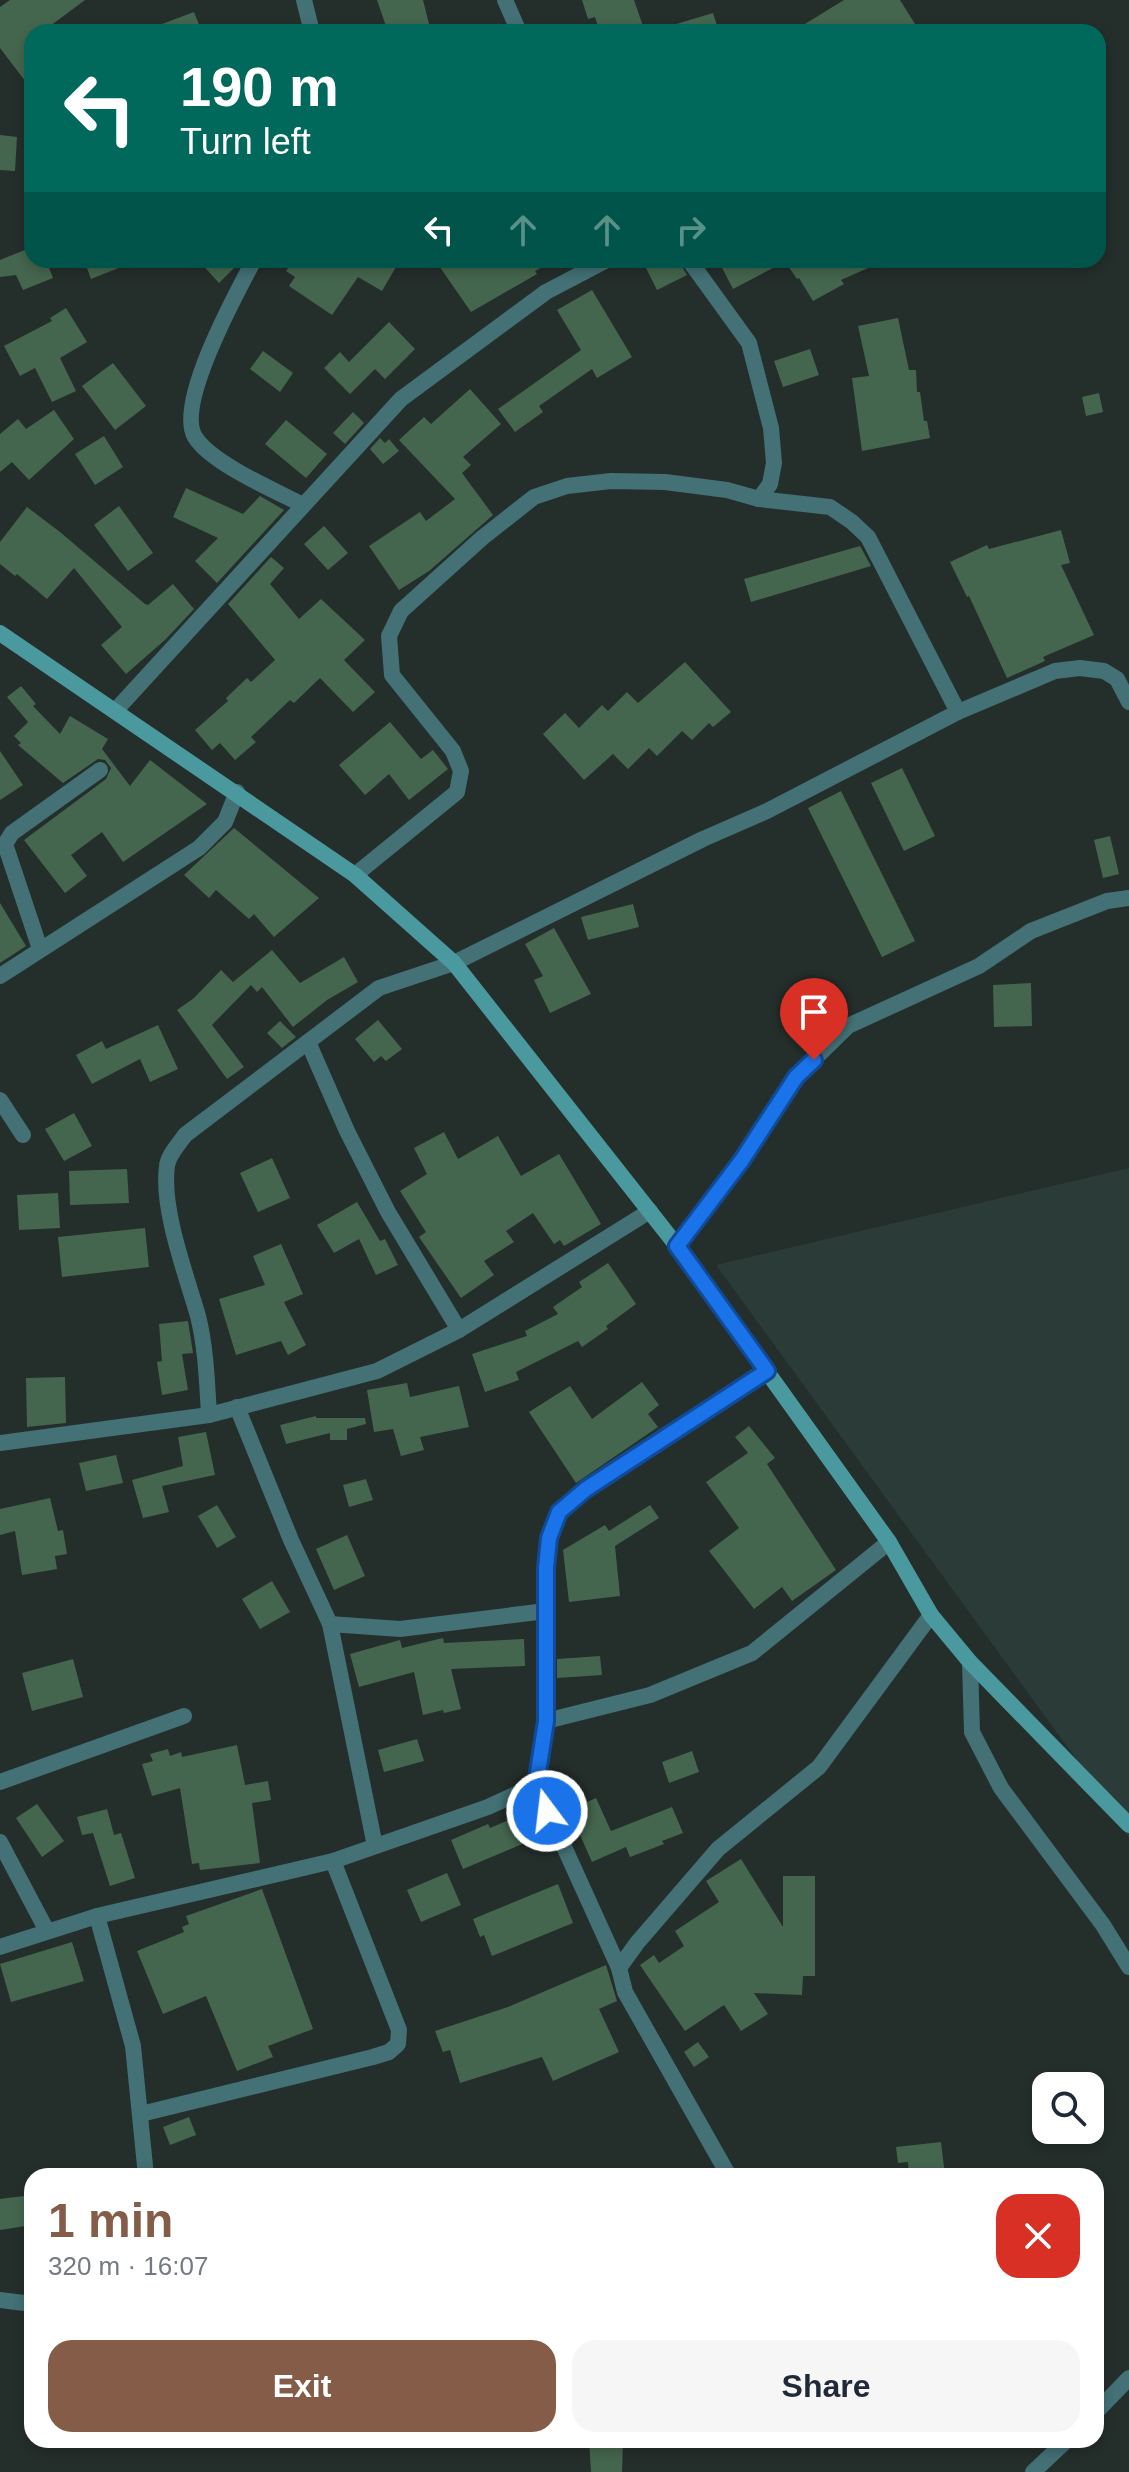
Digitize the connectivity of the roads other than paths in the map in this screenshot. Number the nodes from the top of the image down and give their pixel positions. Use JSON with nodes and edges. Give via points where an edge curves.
{"nodes":[{"id":1,"x":304,"y":0,"type":"edge"},
{"id":2,"x":505,"y":0,"type":"edge"},
{"id":3,"x":310,"y":24,"type":"edge"},
{"id":4,"x":516,"y":24,"type":"edge"},
{"id":5,"x":250,"y":268,"type":"edge"},
{"id":6,"x":592,"y":268,"type":"edge"},
{"id":7,"x":695,"y":268,"type":"edge"},
{"id":8,"x":759,"y":499,"type":"junction"},
{"id":9,"x":303,"y":505,"type":"junction"},
{"id":10,"x":0,"y":633,"type":"edge"},
{"id":11,"x":1129,"y":702,"type":"edge"},
{"id":12,"x":115,"y":711,"type":"junction"},
{"id":13,"x":958,"y":712,"type":"junction"},
{"id":14,"x":100,"y":770,"type":"dead end"},
{"id":15,"x":237,"y":792,"type":"junction"},
{"id":16,"x":355,"y":875,"type":"junction"},
{"id":17,"x":1129,"y":898,"type":"edge"},
{"id":18,"x":40,"y":949,"type":"junction"},
{"id":19,"x":454,"y":963,"type":"junction"},
{"id":20,"x":0,"y":976,"type":"edge"},
{"id":21,"x":308,"y":1042,"type":"junction"},
{"id":22,"x":0,"y":1100,"type":"edge"},
{"id":23,"x":23,"y":1135,"type":"dead end"},
{"id":24,"x":650,"y":1211,"type":"junction"},
{"id":25,"x":677,"y":1246,"type":"junction"},
{"id":26,"x":459,"y":1330,"type":"junction"},
{"id":27,"x":767,"y":1371,"type":"junction"},
{"id":28,"x":237,"y":1407,"type":"junction"},
{"id":29,"x":209,"y":1415,"type":"junction"},
{"id":30,"x":0,"y":1443,"type":"edge"},
{"id":31,"x":889,"y":1542,"type":"junction"},
{"id":32,"x":546,"y":1611,"type":"junction"},
{"id":33,"x":931,"y":1615,"type":"junction"},
{"id":34,"x":330,"y":1624,"type":"junction"},
{"id":35,"x":970,"y":1662,"type":"junction"},
{"id":36,"x":184,"y":1716,"type":"dead end"},
{"id":37,"x":546,"y":1721,"type":"junction"},
{"id":38,"x":0,"y":1782,"type":"edge"},
{"id":39,"x":536,"y":1785,"type":"junction"},
{"id":40,"x":1129,"y":1825,"type":"edge"},
{"id":41,"x":0,"y":1842,"type":"edge"},
{"id":42,"x":375,"y":1846,"type":"junction"},
{"id":43,"x":333,"y":1861,"type":"junction"},
{"id":44,"x":97,"y":1916,"type":"junction"},
{"id":45,"x":47,"y":1931,"type":"junction"},
{"id":46,"x":0,"y":1947,"type":"edge"},
{"id":47,"x":1129,"y":1967,"type":"edge"},
{"id":48,"x":619,"y":1968,"type":"junction"},
{"id":49,"x":141,"y":2114,"type":"junction"},
{"id":50,"x":145,"y":2168,"type":"edge"},
{"id":51,"x":724,"y":2168,"type":"edge"},
{"id":52,"x":0,"y":2300,"type":"edge"},
{"id":53,"x":24,"y":2303,"type":"edge"},
{"id":54,"x":1129,"y":2378,"type":"edge"},
{"id":55,"x":1104,"y":2404,"type":"edge"},
{"id":56,"x":1058,"y":2448,"type":"edge"},
{"id":57,"x":1033,"y":2472,"type":"edge"}],
"edges":[{"from":1,"to":3,"type":"street"},
{"from":2,"to":4,"type":"street"},
{"from":5,"to":9,"type":"street","via":[[222,318],[190,406],[193,435],[212,456]]},
{"from":6,"to":9,"type":"street","via":[[546,292],[401,399]]},
{"from":7,"to":8,"type":"street","via":[[749,343],[771,428],[774,463],[770,484]]},
{"from":8,"to":13,"type":"street","via":[[830,507],[868,537]]},
{"from":8,"to":16,"type":"street","via":[[665,482],[567,486],[534,497],[401,611],[389,636],[392,675],[453,751],[461,771],[457,792]]},
{"from":9,"to":12,"type":"street"},
{"from":10,"to":12,"type":"street"},
{"from":11,"to":13,"type":"street","via":[[1117,679],[1080,668],[1055,671]]},
{"from":12,"to":15,"type":"street"},
{"from":13,"to":19,"type":"street"},
{"from":14,"to":18,"type":"street","via":[[12,833],[5,844]]},
{"from":15,"to":16,"type":"street"},
{"from":15,"to":18,"type":"street","via":[[225,822],[199,848]]},
{"from":16,"to":19,"type":"street"},
{"from":17,"to":25,"type":"street","via":[[1107,901],[1031,931],[979,966],[848,1026],[796,1077]]},
{"from":18,"to":20,"type":"street"},
{"from":19,"to":21,"type":"street","via":[[379,988]]},
{"from":19,"to":24,"type":"street"},
{"from":21,"to":26,"type":"street","via":[[388,1212]]},
{"from":21,"to":29,"type":"street","via":[[185,1135],[167,1162],[166,1189],[198,1319]]},
{"from":22,"to":23,"type":"street"},
{"from":24,"to":25,"type":"street"},
{"from":24,"to":26,"type":"street"},
{"from":25,"to":27,"type":"street"},
{"from":26,"to":28,"type":"street","via":[[377,1371]]},
{"from":27,"to":31,"type":"street"},
{"from":27,"to":32,"type":"street","via":[[559,1512],[549,1538]]},
{"from":28,"to":29,"type":"street"},
{"from":28,"to":34,"type":"street"},
{"from":29,"to":30,"type":"street"},
{"from":31,"to":33,"type":"street"},
{"from":31,"to":37,"type":"street","via":[[752,1653],[650,1695]]},
{"from":32,"to":34,"type":"street","via":[[400,1629]]},
{"from":32,"to":37,"type":"street"},
{"from":33,"to":35,"type":"street"},
{"from":33,"to":48,"type":"street","via":[[819,1767],[718,1849]]},
{"from":34,"to":42,"type":"street"},
{"from":35,"to":40,"type":"street"},
{"from":35,"to":47,"type":"street","via":[[972,1732],[1001,1788]]},
{"from":36,"to":38,"type":"street"},
{"from":37,"to":39,"type":"street"},
{"from":39,"to":42,"type":"street"},
{"from":39,"to":48,"type":"street"},
{"from":41,"to":45,"type":"street"},
{"from":42,"to":43,"type":"street"},
{"from":43,"to":44,"type":"street"},
{"from":43,"to":49,"type":"street","via":[[399,2030],[398,2044],[373,2057]]},
{"from":44,"to":45,"type":"street"},
{"from":44,"to":49,"type":"street","via":[[133,2046]]},
{"from":45,"to":46,"type":"street"},
{"from":48,"to":51,"type":"street","via":[[625,1992]]},
{"from":49,"to":50,"type":"street"},
{"from":52,"to":53,"type":"street"},
{"from":54,"to":55,"type":"street"},
{"from":56,"to":57,"type":"street"}]}
